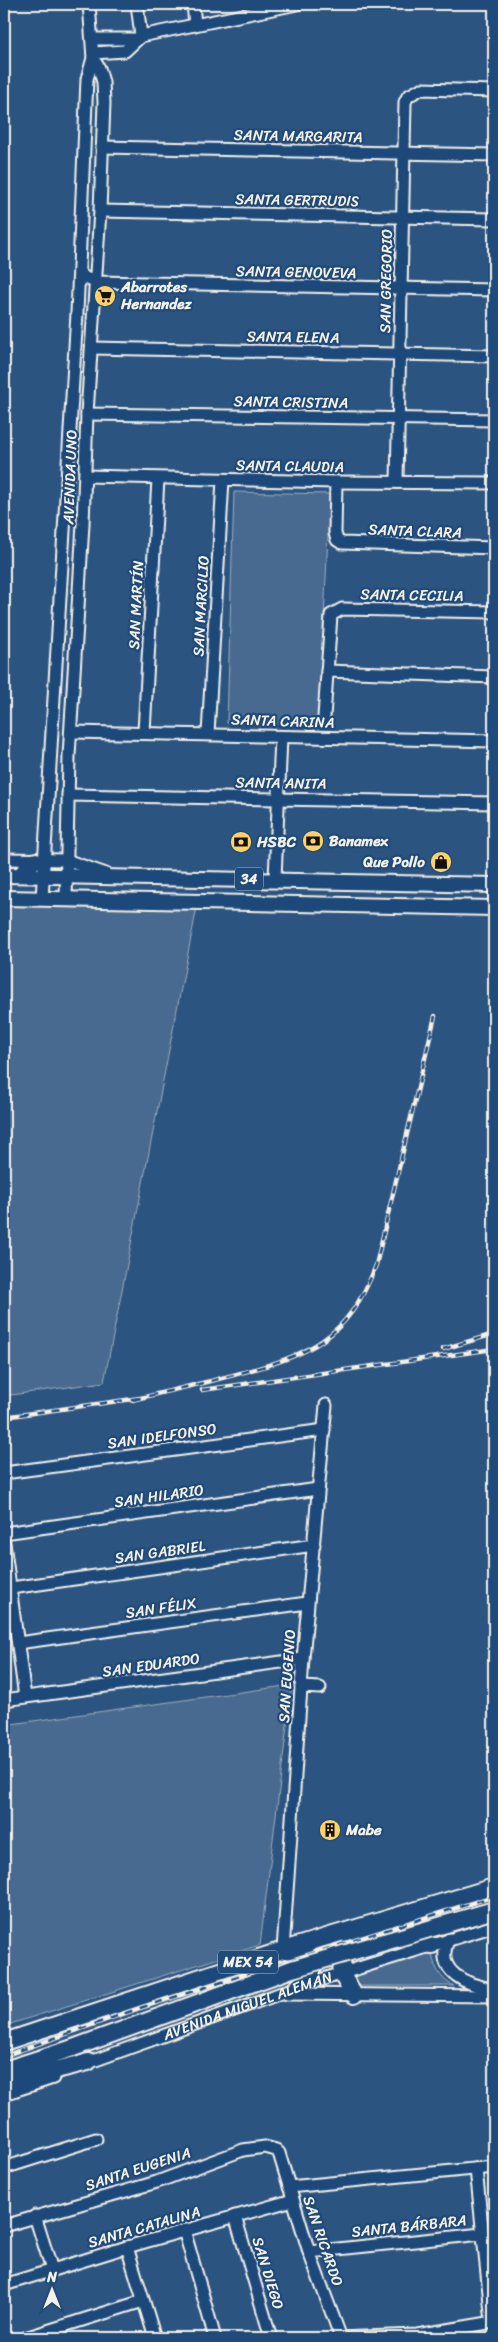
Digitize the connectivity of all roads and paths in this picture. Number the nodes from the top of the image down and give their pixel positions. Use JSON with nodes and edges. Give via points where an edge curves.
{"nodes":[{"id":1,"x":89,"y":4,"type":"edge"},
{"id":2,"x":137,"y":4,"type":"edge"},
{"id":3,"x":193,"y":4,"type":"edge"},
{"id":4,"x":297,"y":4,"type":"edge"},
{"id":5,"x":252,"y":8,"type":"edge"},
{"id":6,"x":195,"y":24,"type":"junction"},
{"id":7,"x":138,"y":38,"type":"junction"},
{"id":8,"x":92,"y":39,"type":"junction"},
{"id":9,"x":93,"y":55,"type":"junction"},
{"id":10,"x":494,"y":91,"type":"edge"},
{"id":11,"x":102,"y":147,"type":"junction"},
{"id":12,"x":403,"y":153,"type":"junction"},
{"id":13,"x":494,"y":155,"type":"edge"},
{"id":14,"x":100,"y":211,"type":"junction"},
{"id":15,"x":403,"y":217,"type":"junction"},
{"id":16,"x":494,"y":219,"type":"edge"},
{"id":17,"x":79,"y":272,"type":"junction"},
{"id":18,"x":96,"y":282,"type":"junction"},
{"id":19,"x":402,"y":289,"type":"junction"},
{"id":20,"x":494,"y":290,"type":"edge"},
{"id":21,"x":78,"y":297,"type":"junction"},
{"id":22,"x":92,"y":348,"type":"junction"},
{"id":23,"x":400,"y":355,"type":"junction"},
{"id":24,"x":494,"y":356,"type":"edge"},
{"id":25,"x":87,"y":414,"type":"junction"},
{"id":26,"x":398,"y":418,"type":"junction"},
{"id":27,"x":494,"y":420,"type":"edge"},
{"id":28,"x":85,"y":476,"type":"junction"},
{"id":29,"x":158,"y":479,"type":"junction"},
{"id":30,"x":223,"y":480,"type":"junction"},
{"id":31,"x":336,"y":482,"type":"junction"},
{"id":32,"x":397,"y":482,"type":"junction"},
{"id":33,"x":494,"y":483,"type":"edge"},
{"id":34,"x":63,"y":524,"type":"junction"},
{"id":35,"x":83,"y":524,"type":"junction"},
{"id":36,"x":494,"y":548,"type":"edge"},
{"id":37,"x":494,"y":612,"type":"edge"},
{"id":38,"x":327,"y":671,"type":"junction"},
{"id":39,"x":494,"y":677,"type":"edge"},
{"id":40,"x":324,"y":717,"type":"dead end"},
{"id":41,"x":71,"y":732,"type":"junction"},
{"id":42,"x":144,"y":732,"type":"junction"},
{"id":43,"x":208,"y":734,"type":"junction"},
{"id":44,"x":281,"y":737,"type":"junction"},
{"id":45,"x":494,"y":741,"type":"edge"},
{"id":46,"x":50,"y":756,"type":"junction"},
{"id":47,"x":69,"y":756,"type":"junction"},
{"id":48,"x":68,"y":794,"type":"junction"},
{"id":49,"x":279,"y":798,"type":"junction"},
{"id":50,"x":494,"y":803,"type":"edge"},
{"id":51,"x":4,"y":859,"type":"edge"},
{"id":52,"x":41,"y":860,"type":"junction"},
{"id":53,"x":66,"y":860,"type":"junction"},
{"id":54,"x":4,"y":875,"type":"edge"},
{"id":55,"x":19,"y":875,"type":"junction"},
{"id":56,"x":44,"y":876,"type":"junction"},
{"id":57,"x":66,"y":876,"type":"junction"},
{"id":58,"x":117,"y":878,"type":"junction"},
{"id":59,"x":275,"y":879,"type":"junction"},
{"id":60,"x":494,"y":885,"type":"edge"},
{"id":61,"x":4,"y":898,"type":"edge"},
{"id":62,"x":42,"y":899,"type":"junction"},
{"id":63,"x":66,"y":900,"type":"junction"},
{"id":64,"x":494,"y":908,"type":"edge"},
{"id":65,"x":326,"y":1405,"type":"dead end"},
{"id":66,"x":324,"y":1430,"type":"junction"},
{"id":67,"x":4,"y":1472,"type":"edge"},
{"id":68,"x":318,"y":1489,"type":"junction"},
{"id":69,"x":4,"y":1533,"type":"edge"},
{"id":70,"x":4,"y":1543,"type":"edge"},
{"id":71,"x":314,"y":1545,"type":"junction"},
{"id":72,"x":11,"y":1588,"type":"junction"},
{"id":73,"x":307,"y":1603,"type":"junction"},
{"id":74,"x":18,"y":1643,"type":"junction"},
{"id":75,"x":303,"y":1659,"type":"junction"},
{"id":76,"x":301,"y":1687,"type":"junction"},
{"id":77,"x":320,"y":1688,"type":"dead end"},
{"id":78,"x":25,"y":1697,"type":"junction"},
{"id":79,"x":4,"y":1700,"type":"edge"},
{"id":80,"x":494,"y":1887,"type":"edge"},
{"id":81,"x":494,"y":1893,"type":"edge"},
{"id":82,"x":494,"y":1910,"type":"edge"},
{"id":83,"x":409,"y":1921,"type":"junction"},
{"id":84,"x":494,"y":1926,"type":"edge"},
{"id":85,"x":449,"y":1939,"type":"junction"},
{"id":86,"x":432,"y":1945,"type":"junction"},
{"id":87,"x":283,"y":1950,"type":"junction"},
{"id":88,"x":341,"y":1973,"type":"junction"},
{"id":89,"x":298,"y":1987,"type":"junction"},
{"id":90,"x":494,"y":1989,"type":"edge"},
{"id":91,"x":278,"y":1994,"type":"junction"},
{"id":92,"x":354,"y":1995,"type":"junction"},
{"id":93,"x":494,"y":1996,"type":"edge"},
{"id":94,"x":4,"y":2042,"type":"edge"},
{"id":95,"x":88,"y":2062,"type":"junction"},
{"id":96,"x":4,"y":2070,"type":"edge"},
{"id":97,"x":4,"y":2083,"type":"edge"},
{"id":98,"x":4,"y":2094,"type":"edge"},
{"id":99,"x":96,"y":2139,"type":"dead end"},
{"id":100,"x":279,"y":2153,"type":"joint"},
{"id":101,"x":494,"y":2167,"type":"edge"},
{"id":102,"x":4,"y":2168,"type":"edge"},
{"id":103,"x":476,"y":2169,"type":"junction"},
{"id":104,"x":289,"y":2187,"type":"junction"},
{"id":105,"x":292,"y":2200,"type":"junction"},
{"id":106,"x":34,"y":2216,"type":"junction"},
{"id":107,"x":235,"y":2216,"type":"junction"},
{"id":108,"x":4,"y":2226,"type":"edge"},
{"id":109,"x":184,"y":2230,"type":"junction"},
{"id":110,"x":482,"y":2234,"type":"junction"},
{"id":111,"x":127,"y":2247,"type":"junction"},
{"id":112,"x":309,"y":2252,"type":"junction"},
{"id":113,"x":52,"y":2270,"type":"junction"},
{"id":114,"x":4,"y":2285,"type":"edge"},
{"id":115,"x":143,"y":2301,"type":"junction"},
{"id":116,"x":493,"y":2322,"type":"edge"},
{"id":117,"x":25,"y":2338,"type":"edge"},
{"id":118,"x":155,"y":2338,"type":"edge"},
{"id":119,"x":215,"y":2338,"type":"edge"},
{"id":120,"x":271,"y":2338,"type":"edge"},
{"id":121,"x":340,"y":2338,"type":"edge"}],
"edges":[{"from":1,"to":8,"type":"street","name":"AVENIDA UNO"},
{"from":2,"to":7,"type":"street"},
{"from":3,"to":6,"type":"street"},
{"from":4,"to":5,"type":"street"},
{"from":5,"to":6,"type":"street"},
{"from":6,"to":7,"type":"street"},
{"from":7,"to":8,"type":"street"},
{"from":7,"to":9,"type":"street","via":[[125,51]]},
{"from":8,"to":9,"type":"street","name":"AVENIDA UNO"},
{"from":9,"to":11,"type":"street","name":"AVENIDA UNO","via":[[103,82]]},
{"from":9,"to":17,"type":"street","name":"AVENIDA UNO","via":[[87,79]]},
{"from":10,"to":12,"type":"street","name":"SAN GREGORIO","via":[[421,90],[408,96]]},
{"from":11,"to":12,"type":"street","name":"SANTA MARGARITA"},
{"from":11,"to":14,"type":"street","name":"AVENIDA UNO"},
{"from":12,"to":13,"type":"street","name":"SANTA MARGARITA"},
{"from":12,"to":15,"type":"street","name":"SAN GREGORIO"},
{"from":14,"to":15,"type":"street","name":"SANTA GERTRUDIS"},
{"from":14,"to":18,"type":"street","name":"AVENIDA UNO"},
{"from":15,"to":16,"type":"street","name":"SANTA GERTRUDIS"},
{"from":15,"to":19,"type":"street","name":"SAN GREGORIO"},
{"from":17,"to":18,"type":"street"},
{"from":17,"to":21,"type":"street","name":"AVENIDA UNO"},
{"from":18,"to":19,"type":"street","name":"SANTA GENOVEVA"},
{"from":18,"to":21,"type":"street","via":[[83,288]]},
{"from":18,"to":22,"type":"street","name":"AVENIDA UNO"},
{"from":19,"to":20,"type":"street","name":"SANTA GENOVEVA"},
{"from":19,"to":23,"type":"street","name":"SAN GREGORIO"},
{"from":21,"to":34,"type":"street","name":"AVENIDA UNO"},
{"from":22,"to":23,"type":"street","name":"SANTA ELENA"},
{"from":22,"to":25,"type":"street","name":"AVENIDA UNO"},
{"from":23,"to":24,"type":"street","name":"SANTA ELENA"},
{"from":23,"to":26,"type":"street","name":"SAN GREGORIO"},
{"from":25,"to":26,"type":"street","name":"SANTA CRISTINA"},
{"from":25,"to":28,"type":"street","name":"AVENIDA UNO"},
{"from":26,"to":27,"type":"street","name":"SANTA CRISTINA"},
{"from":26,"to":32,"type":"street","name":"SAN GREGORIO"},
{"from":28,"to":29,"type":"street","name":"SANTA CLAUDIA"},
{"from":28,"to":35,"type":"street","name":"AVENIDA UNO"},
{"from":29,"to":30,"type":"street","name":"SANTA CLAUDIA"},
{"from":29,"to":42,"type":"street","name":"SAN MARTÍN"},
{"from":30,"to":31,"type":"street","name":"SANTA CLAUDIA"},
{"from":30,"to":43,"type":"street","name":"SAN MARCILIO"},
{"from":31,"to":32,"type":"street","name":"SANTA CLAUDIA"},
{"from":31,"to":36,"type":"street","name":"SANTA CLARA","via":[[337,540],[342,543]]},
{"from":32,"to":33,"type":"street","name":"SANTA CLAUDIA"},
{"from":34,"to":35,"type":"street"},
{"from":34,"to":46,"type":"street","name":"AVENIDA UNO"},
{"from":35,"to":41,"type":"street","name":"AVENIDA UNO"},
{"from":37,"to":38,"type":"street","name":"SANTA CECILIA","via":[[342,609],[331,615]]},
{"from":38,"to":39,"type":"street"},
{"from":38,"to":40,"type":"street"},
{"from":41,"to":42,"type":"street","name":"SANTA CARINA"},
{"from":41,"to":47,"type":"street","name":"AVENIDA UNO"},
{"from":42,"to":43,"type":"street","name":"SANTA CARINA"},
{"from":43,"to":44,"type":"street","name":"SANTA CARINA"},
{"from":44,"to":45,"type":"street","name":"SANTA CARINA"},
{"from":44,"to":49,"type":"street"},
{"from":46,"to":47,"type":"street"},
{"from":46,"to":52,"type":"street","name":"AVENIDA UNO"},
{"from":47,"to":48,"type":"street","name":"AVENIDA UNO"},
{"from":48,"to":49,"type":"street","name":"SANTA ANITA"},
{"from":48,"to":53,"type":"street","name":"AVENIDA UNO"},
{"from":49,"to":50,"type":"street","name":"SANTA ANITA"},
{"from":49,"to":59,"type":"street"},
{"from":51,"to":52,"type":"street"},
{"from":52,"to":53,"type":"street"},
{"from":52,"to":55,"type":"main road"},
{"from":52,"to":56,"type":"street","name":"AVENIDA UNO"},
{"from":53,"to":57,"type":"street","name":"AVENIDA UNO"},
{"from":53,"to":58,"type":"street"},
{"from":54,"to":55,"type":"main road","number":"34"},
{"from":55,"to":56,"type":"main road","number":"34"},
{"from":56,"to":57,"type":"main road","number":"34"},
{"from":56,"to":62,"type":"street","name":"AVENIDA UNO"},
{"from":57,"to":58,"type":"main road","number":"34"},
{"from":57,"to":63,"type":"street","name":"AVENIDA UNO"},
{"from":58,"to":59,"type":"main road","number":"34"},
{"from":59,"to":60,"type":"main road","number":"34"},
{"from":61,"to":62,"type":"main road","number":"34"},
{"from":62,"to":63,"type":"main road","number":"34"},
{"from":63,"to":64,"type":"main road","number":"34"},
{"from":65,"to":66,"type":"street","name":"SAN EUGENIO"},
{"from":66,"to":67,"type":"street","name":"SAN IDELFONSO"},
{"from":66,"to":68,"type":"street","name":"SAN EUGENIO"},
{"from":68,"to":69,"type":"street","name":"SAN HILARIO"},
{"from":68,"to":71,"type":"street","name":"SAN EUGENIO"},
{"from":70,"to":72,"type":"street"},
{"from":71,"to":72,"type":"street","name":"SAN GABRIEL"},
{"from":71,"to":73,"type":"street","name":"SAN EUGENIO"},
{"from":72,"to":74,"type":"street"},
{"from":73,"to":74,"type":"street","name":"SAN FÉLIX"},
{"from":73,"to":75,"type":"street","name":"SAN EUGENIO"},
{"from":74,"to":78,"type":"street"},
{"from":75,"to":76,"type":"street","name":"SAN EUGENIO"},
{"from":75,"to":78,"type":"street","name":"SAN EDUARDO"},
{"from":76,"to":77,"type":"street"},
{"from":76,"to":87,"type":"street","name":"SAN EUGENIO"},
{"from":78,"to":79,"type":"street","name":"SAN EDUARDO"},
{"from":80,"to":87,"type":"highway","number":"MEX 54"},
{"from":81,"to":83,"type":"highway"},
{"from":82,"to":96,"type":"highway","name":"AVENIDA MIGUEL ALEMÁN","number":"MEX 54","bridge":true,"via":[[292,1969]]},
{"from":83,"to":86,"type":"highway","via":[[404,1929],[406,1940]]},
{"from":83,"to":88,"type":"highway","via":[[348,1945],[342,1956]]},
{"from":84,"to":85,"type":"street","name":"AVENIDA MIGUEL ALEMÁN"},
{"from":85,"to":86,"type":"street","name":"AVENIDA MIGUEL ALEMÁN"},
{"from":85,"to":90,"type":"street","via":[[445,1956],[458,1978],[471,1985]]},
{"from":86,"to":88,"type":"street","name":"AVENIDA MIGUEL ALEMÁN"},
{"from":87,"to":89,"type":"highway","via":[[305,1953],[313,1962],[312,1974]]},
{"from":87,"to":94,"type":"highway","number":"MEX 54"},
{"from":88,"to":89,"type":"street","name":"AVENIDA MIGUEL ALEMÁN"},
{"from":88,"to":92,"type":"highway"},
{"from":89,"to":91,"type":"street","name":"AVENIDA MIGUEL ALEMÁN"},
{"from":91,"to":92,"type":"street"},
{"from":91,"to":95,"type":"street","name":"AVENIDA MIGUEL ALEMÁN"},
{"from":92,"to":93,"type":"street"},
{"from":95,"to":97,"type":"highway"},
{"from":95,"to":98,"type":"street","name":"AVENIDA MIGUEL ALEMÁN"},
{"from":99,"to":102,"type":"street"},
{"from":100,"to":104,"type":"street","name":"SAN RICARDO"},
{"from":100,"to":106,"type":"street","name":"SANTA EUGENIA","via":[[265,2147],[242,2150],[157,2182]]},
{"from":101,"to":103,"type":"street"},
{"from":103,"to":104,"type":"street"},
{"from":103,"to":110,"type":"street"},
{"from":104,"to":105,"type":"street","name":"SAN RICARDO"},
{"from":105,"to":107,"type":"street","name":"SANTA CATALINA"},
{"from":105,"to":112,"type":"street","name":"SAN RICARDO"},
{"from":106,"to":108,"type":"street","name":"SANTA EUGENIA"},
{"from":106,"to":113,"type":"street"},
{"from":107,"to":109,"type":"street","name":"SANTA CATALINA"},
{"from":107,"to":120,"type":"street","name":"SAN DIEGO"},
{"from":109,"to":111,"type":"street","name":"SANTA CATALINA"},
{"from":109,"to":119,"type":"street"},
{"from":110,"to":112,"type":"street","name":"SANTA BÁRBARA"},
{"from":110,"to":116,"type":"street"},
{"from":111,"to":113,"type":"street","name":"SANTA CATALINA"},
{"from":111,"to":115,"type":"street"},
{"from":112,"to":121,"type":"street","name":"SAN RICARDO"},
{"from":113,"to":114,"type":"street","name":"SANTA CATALINA"},
{"from":115,"to":117,"type":"street"},
{"from":115,"to":118,"type":"street"},
{"from":116,"to":121,"type":"street","via":[[416,2335]]}]}
